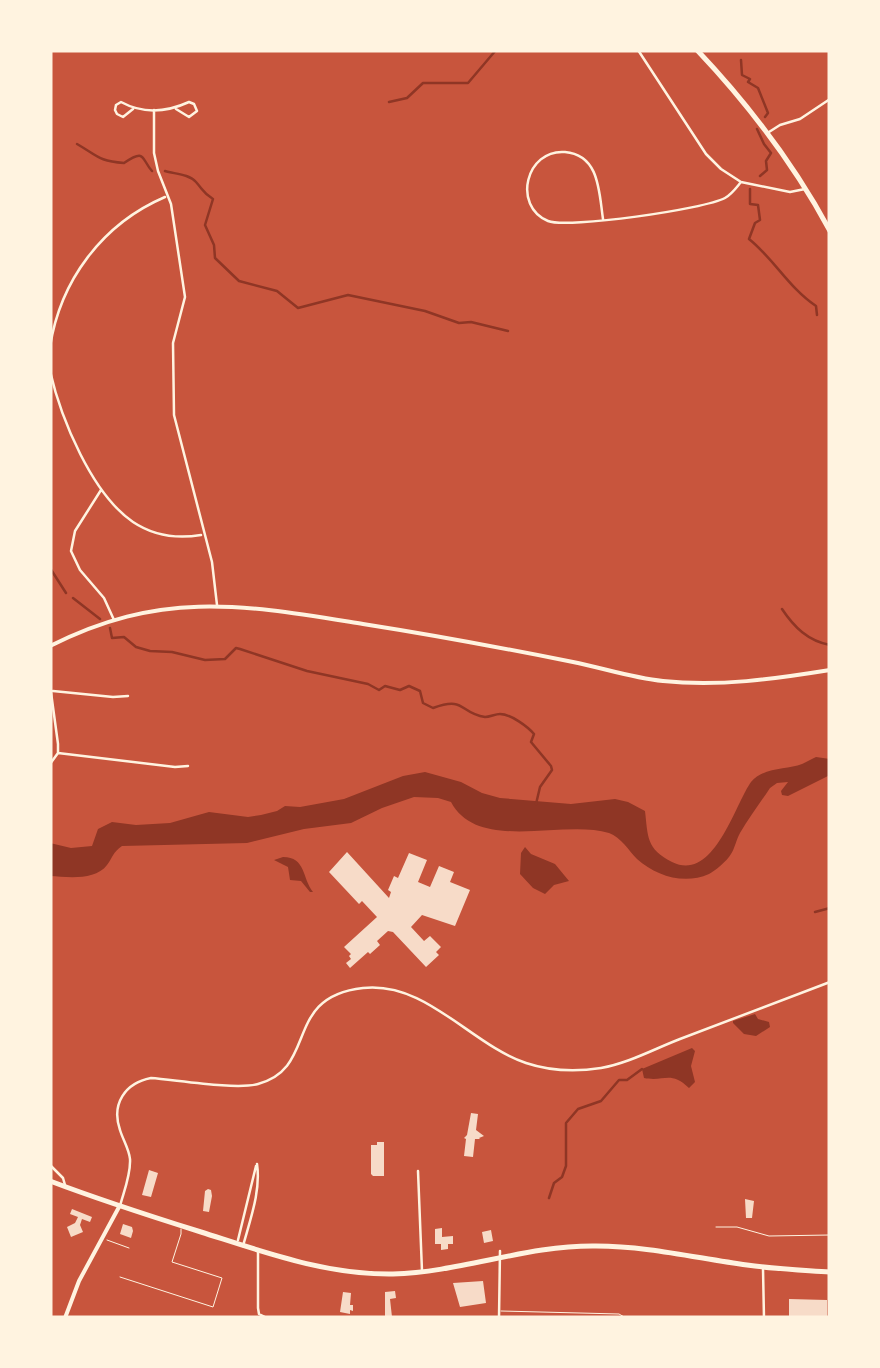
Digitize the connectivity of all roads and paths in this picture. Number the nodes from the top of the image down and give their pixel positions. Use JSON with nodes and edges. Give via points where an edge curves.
{"nodes":[{"id":1,"x":638,"y":50,"type":"edge"},
{"id":2,"x":697,"y":50,"type":"edge"},
{"id":3,"x":830,"y":99,"type":"edge"},
{"id":4,"x":133,"y":109,"type":"dead end"},
{"id":5,"x":176,"y":109,"type":"dead end"},
{"id":6,"x":154,"y":110,"type":"junction"},
{"id":7,"x":768,"y":133,"type":"junction"},
{"id":8,"x":741,"y":182,"type":"junction"},
{"id":9,"x":806,"y":188,"type":"junction"},
{"id":10,"x":168,"y":195,"type":"junction"},
{"id":11,"x":602,"y":220,"type":"junction"},
{"id":12,"x":830,"y":231,"type":"edge"},
{"id":13,"x":52,"y":322,"type":"edge"},
{"id":14,"x":50,"y":348,"type":"edge"},
{"id":15,"x":50,"y":371,"type":"edge"},
{"id":16,"x":102,"y":488,"type":"junction"},
{"id":17,"x":203,"y":535,"type":"junction"},
{"id":18,"x":217,"y":605,"type":"junction"},
{"id":19,"x":114,"y":620,"type":"junction"},
{"id":20,"x":50,"y":646,"type":"edge"},
{"id":21,"x":830,"y":670,"type":"edge"},
{"id":22,"x":50,"y":684,"type":"edge"},
{"id":23,"x":51,"y":691,"type":"edge"},
{"id":24,"x":128,"y":696,"type":"dead end"},
{"id":25,"x":58,"y":753,"type":"junction"},
{"id":26,"x":50,"y":764,"type":"edge"},
{"id":27,"x":188,"y":766,"type":"dead end"},
{"id":28,"x":830,"y":982,"type":"edge"},
{"id":29,"x":50,"y":1165,"type":"edge"},
{"id":30,"x":418,"y":1171,"type":"dead end"},
{"id":31,"x":50,"y":1180,"type":"edge"},
{"id":32,"x":65,"y":1186,"type":"junction"},
{"id":33,"x":119,"y":1207,"type":"junction"},
{"id":34,"x":180,"y":1226,"type":"junction"},
{"id":35,"x":716,"y":1227,"type":"dead end"},
{"id":36,"x":830,"y":1236,"type":"edge"},
{"id":37,"x":104,"y":1239,"type":"junction"},
{"id":38,"x":240,"y":1245,"type":"junction"},
{"id":39,"x":129,"y":1248,"type":"dead end"},
{"id":40,"x":258,"y":1250,"type":"junction"},
{"id":41,"x":500,"y":1255,"type":"junction"},
{"id":42,"x":762,"y":1267,"type":"junction"},
{"id":43,"x":422,"y":1272,"type":"junction"},
{"id":44,"x":830,"y":1272,"type":"edge"},
{"id":45,"x":120,"y":1277,"type":"dead end"},
{"id":46,"x":499,"y":1311,"type":"junction"},
{"id":47,"x":65,"y":1318,"type":"edge"},
{"id":48,"x":266,"y":1318,"type":"edge"},
{"id":49,"x":499,"y":1318,"type":"edge"},
{"id":50,"x":626,"y":1318,"type":"edge"},
{"id":51,"x":764,"y":1318,"type":"edge"}],
"edges":[{"from":1,"to":8,"type":"street","via":[[706,154]]},
{"from":2,"to":7,"type":"main road"},
{"from":3,"to":7,"type":"street"},
{"from":4,"to":6,"type":"street"},
{"from":5,"to":6,"type":"street"},
{"from":6,"to":10,"type":"street","via":[[154,153]]},
{"from":7,"to":9,"type":"main road"},
{"from":8,"to":9,"type":"street","via":[[790,192]]},
{"from":8,"to":11,"type":"street","via":[[712,203]]},
{"from":9,"to":12,"type":"main road"},
{"from":10,"to":13,"type":"street","via":[[142,208],[94,250]]},
{"from":10,"to":17,"type":"street","via":[[186,297],[173,344],[174,415]]},
{"from":11,"to":11,"type":"street","via":[[559,224],[537,214],[526,188],[534,165],[556,152],[585,160],[596,176]]},
{"from":13,"to":14,"type":"street"},
{"from":15,"to":16,"type":"street","via":[[68,426]]},
{"from":16,"to":17,"type":"street","via":[[145,529]]},
{"from":16,"to":19,"type":"street","via":[[71,550]]},
{"from":17,"to":18,"type":"street"},
{"from":18,"to":19,"type":"street"},
{"from":18,"to":21,"type":"street","via":[[431,634],[662,681],[740,683]]},
{"from":19,"to":20,"type":"street"},
{"from":22,"to":23,"type":"street"},
{"from":23,"to":24,"type":"street"},
{"from":23,"to":25,"type":"street"},
{"from":25,"to":26,"type":"street"},
{"from":25,"to":27,"type":"street"},
{"from":28,"to":33,"type":"street","via":[[618,1064],[578,1070],[508,1056],[402,992],[367,988],[336,994],[315,1009],[290,1062],[268,1081],[246,1086],[152,1078],[124,1092],[117,1119],[130,1166]]},
{"from":29,"to":32,"type":"street"},
{"from":30,"to":43,"type":"street"},
{"from":31,"to":32,"type":"main road"},
{"from":32,"to":33,"type":"main road"},
{"from":33,"to":34,"type":"main road"},
{"from":33,"to":37,"type":"street"},
{"from":34,"to":38,"type":"main road"},
{"from":34,"to":45,"type":"lane","via":[[172,1262],[222,1278],[213,1307]]},
{"from":35,"to":36,"type":"lane"},
{"from":37,"to":39,"type":"lane"},
{"from":37,"to":47,"type":"street"},
{"from":38,"to":38,"type":"street","via":[[256,1192],[257,1164]]},
{"from":38,"to":40,"type":"main road"},
{"from":40,"to":43,"type":"main road","via":[[343,1271]]},
{"from":40,"to":48,"type":"street","via":[[258,1308]]},
{"from":41,"to":42,"type":"main road","via":[[627,1246]]},
{"from":41,"to":43,"type":"main road"},
{"from":41,"to":46,"type":"street"},
{"from":42,"to":44,"type":"main road"},
{"from":42,"to":51,"type":"street"},
{"from":46,"to":49,"type":"street"},
{"from":46,"to":50,"type":"lane"}]}
